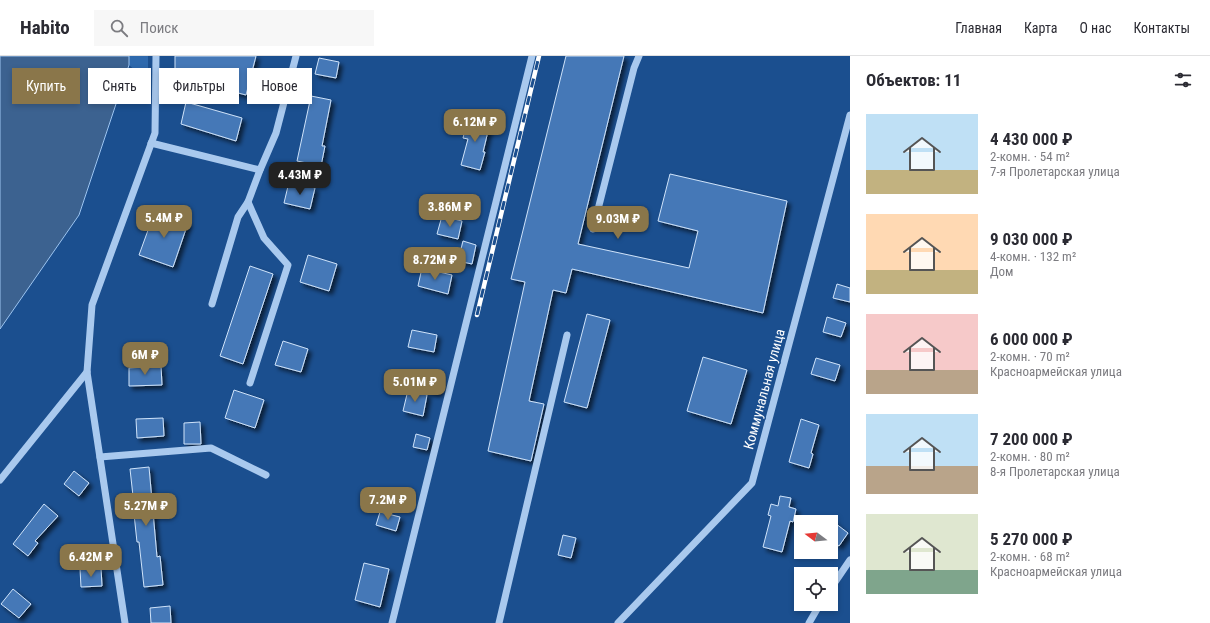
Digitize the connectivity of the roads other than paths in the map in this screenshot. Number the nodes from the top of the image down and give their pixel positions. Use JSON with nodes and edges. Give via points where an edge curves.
{"nodes":[{"id":1,"x":156,"y":56,"type":"edge"},
{"id":2,"x":296,"y":56,"type":"edge"},
{"id":3,"x":532,"y":56,"type":"edge"},
{"id":4,"x":639,"y":56,"type":"edge"},
{"id":5,"x":850,"y":115,"type":"edge"},
{"id":6,"x":151,"y":143,"type":"junction"},
{"id":7,"x":260,"y":170,"type":"junction"},
{"id":8,"x":248,"y":202,"type":"junction"},
{"id":9,"x":593,"y":229,"type":"dead end"},
{"id":10,"x":212,"y":304,"type":"dead end"},
{"id":11,"x":567,"y":335,"type":"dead end"},
{"id":12,"x":87,"y":372,"type":"junction"},
{"id":13,"x":250,"y":383,"type":"dead end"},
{"id":14,"x":100,"y":457,"type":"junction"},
{"id":15,"x":266,"y":475,"type":"dead end"},
{"id":16,"x":0,"y":480,"type":"edge"},
{"id":17,"x":850,"y":560,"type":"edge"},
{"id":18,"x":838,"y":578,"type":"edge"},
{"id":19,"x":816,"y":611,"type":"edge"},
{"id":20,"x":125,"y":623,"type":"edge"},
{"id":21,"x":392,"y":623,"type":"edge"},
{"id":22,"x":499,"y":623,"type":"edge"},
{"id":23,"x":618,"y":623,"type":"edge"},
{"id":24,"x":809,"y":623,"type":"edge"}],
"edges":[{"from":1,"to":6,"type":"street","via":[[155,133]]},
{"from":2,"to":7,"type":"street","via":[[276,134]]},
{"from":3,"to":21,"type":"street"},
{"from":4,"to":9,"type":"street"},
{"from":5,"to":23,"type":"street","name":"Коммунальная улица","via":[[752,483]]},
{"from":6,"to":7,"type":"street"},
{"from":6,"to":12,"type":"street","via":[[92,305]]},
{"from":7,"to":8,"type":"street"},
{"from":8,"to":10,"type":"street","via":[[238,217]]},
{"from":8,"to":13,"type":"street","via":[[264,238],[288,265]]},
{"from":11,"to":22,"type":"street"},
{"from":12,"to":14,"type":"street"},
{"from":12,"to":16,"type":"street"},
{"from":14,"to":15,"type":"street","via":[[211,448]]},
{"from":14,"to":20,"type":"street"},
{"from":17,"to":18,"type":"street"},
{"from":19,"to":24,"type":"street"}]}
